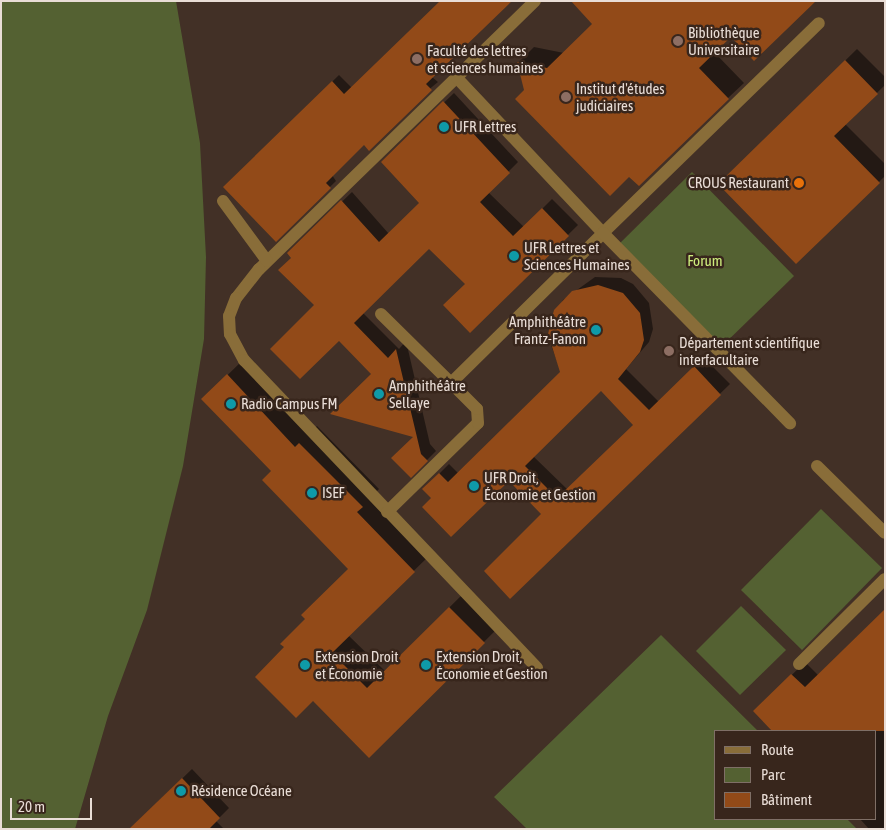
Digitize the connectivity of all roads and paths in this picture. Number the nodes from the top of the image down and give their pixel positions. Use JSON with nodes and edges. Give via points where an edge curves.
{"nodes":[{"id":1,"x":535,"y":1,"type":"edge"},
{"id":2,"x":819,"y":23,"type":"dead end"},
{"id":3,"x":456,"y":78,"type":"junction"},
{"id":4,"x":223,"y":201,"type":"dead end"},
{"id":5,"x":604,"y":233,"type":"junction"},
{"id":6,"x":267,"y":261,"type":"junction"},
{"id":7,"x":380,"y":314,"type":"dead end"},
{"id":8,"x":451,"y":383,"type":"junction"},
{"id":9,"x":790,"y":424,"type":"dead end"},
{"id":10,"x":817,"y":466,"type":"dead end"},
{"id":11,"x":387,"y":512,"type":"junction"},
{"id":12,"x":885,"y":533,"type":"edge"},
{"id":13,"x":885,"y":579,"type":"edge"},
{"id":14,"x":800,"y":664,"type":"dead end"},
{"id":15,"x":536,"y":668,"type":"dead end"}],
"edges":[{"from":1,"to":3,"type":"lane"},
{"from":2,"to":5,"type":"lane"},
{"from":3,"to":5,"type":"lane"},
{"from":3,"to":6,"type":"lane"},
{"from":4,"to":6,"type":"lane"},
{"from":5,"to":8,"type":"lane"},
{"from":5,"to":9,"type":"lane"},
{"from":6,"to":11,"type":"lane","via":[[236,298],[228,316],[236,348],[280,400]]},
{"from":7,"to":8,"type":"lane"},
{"from":8,"to":11,"type":"lane","via":[[477,409],[478,423]]},
{"from":10,"to":12,"type":"lane"},
{"from":11,"to":15,"type":"lane"},
{"from":13,"to":14,"type":"lane"}]}
